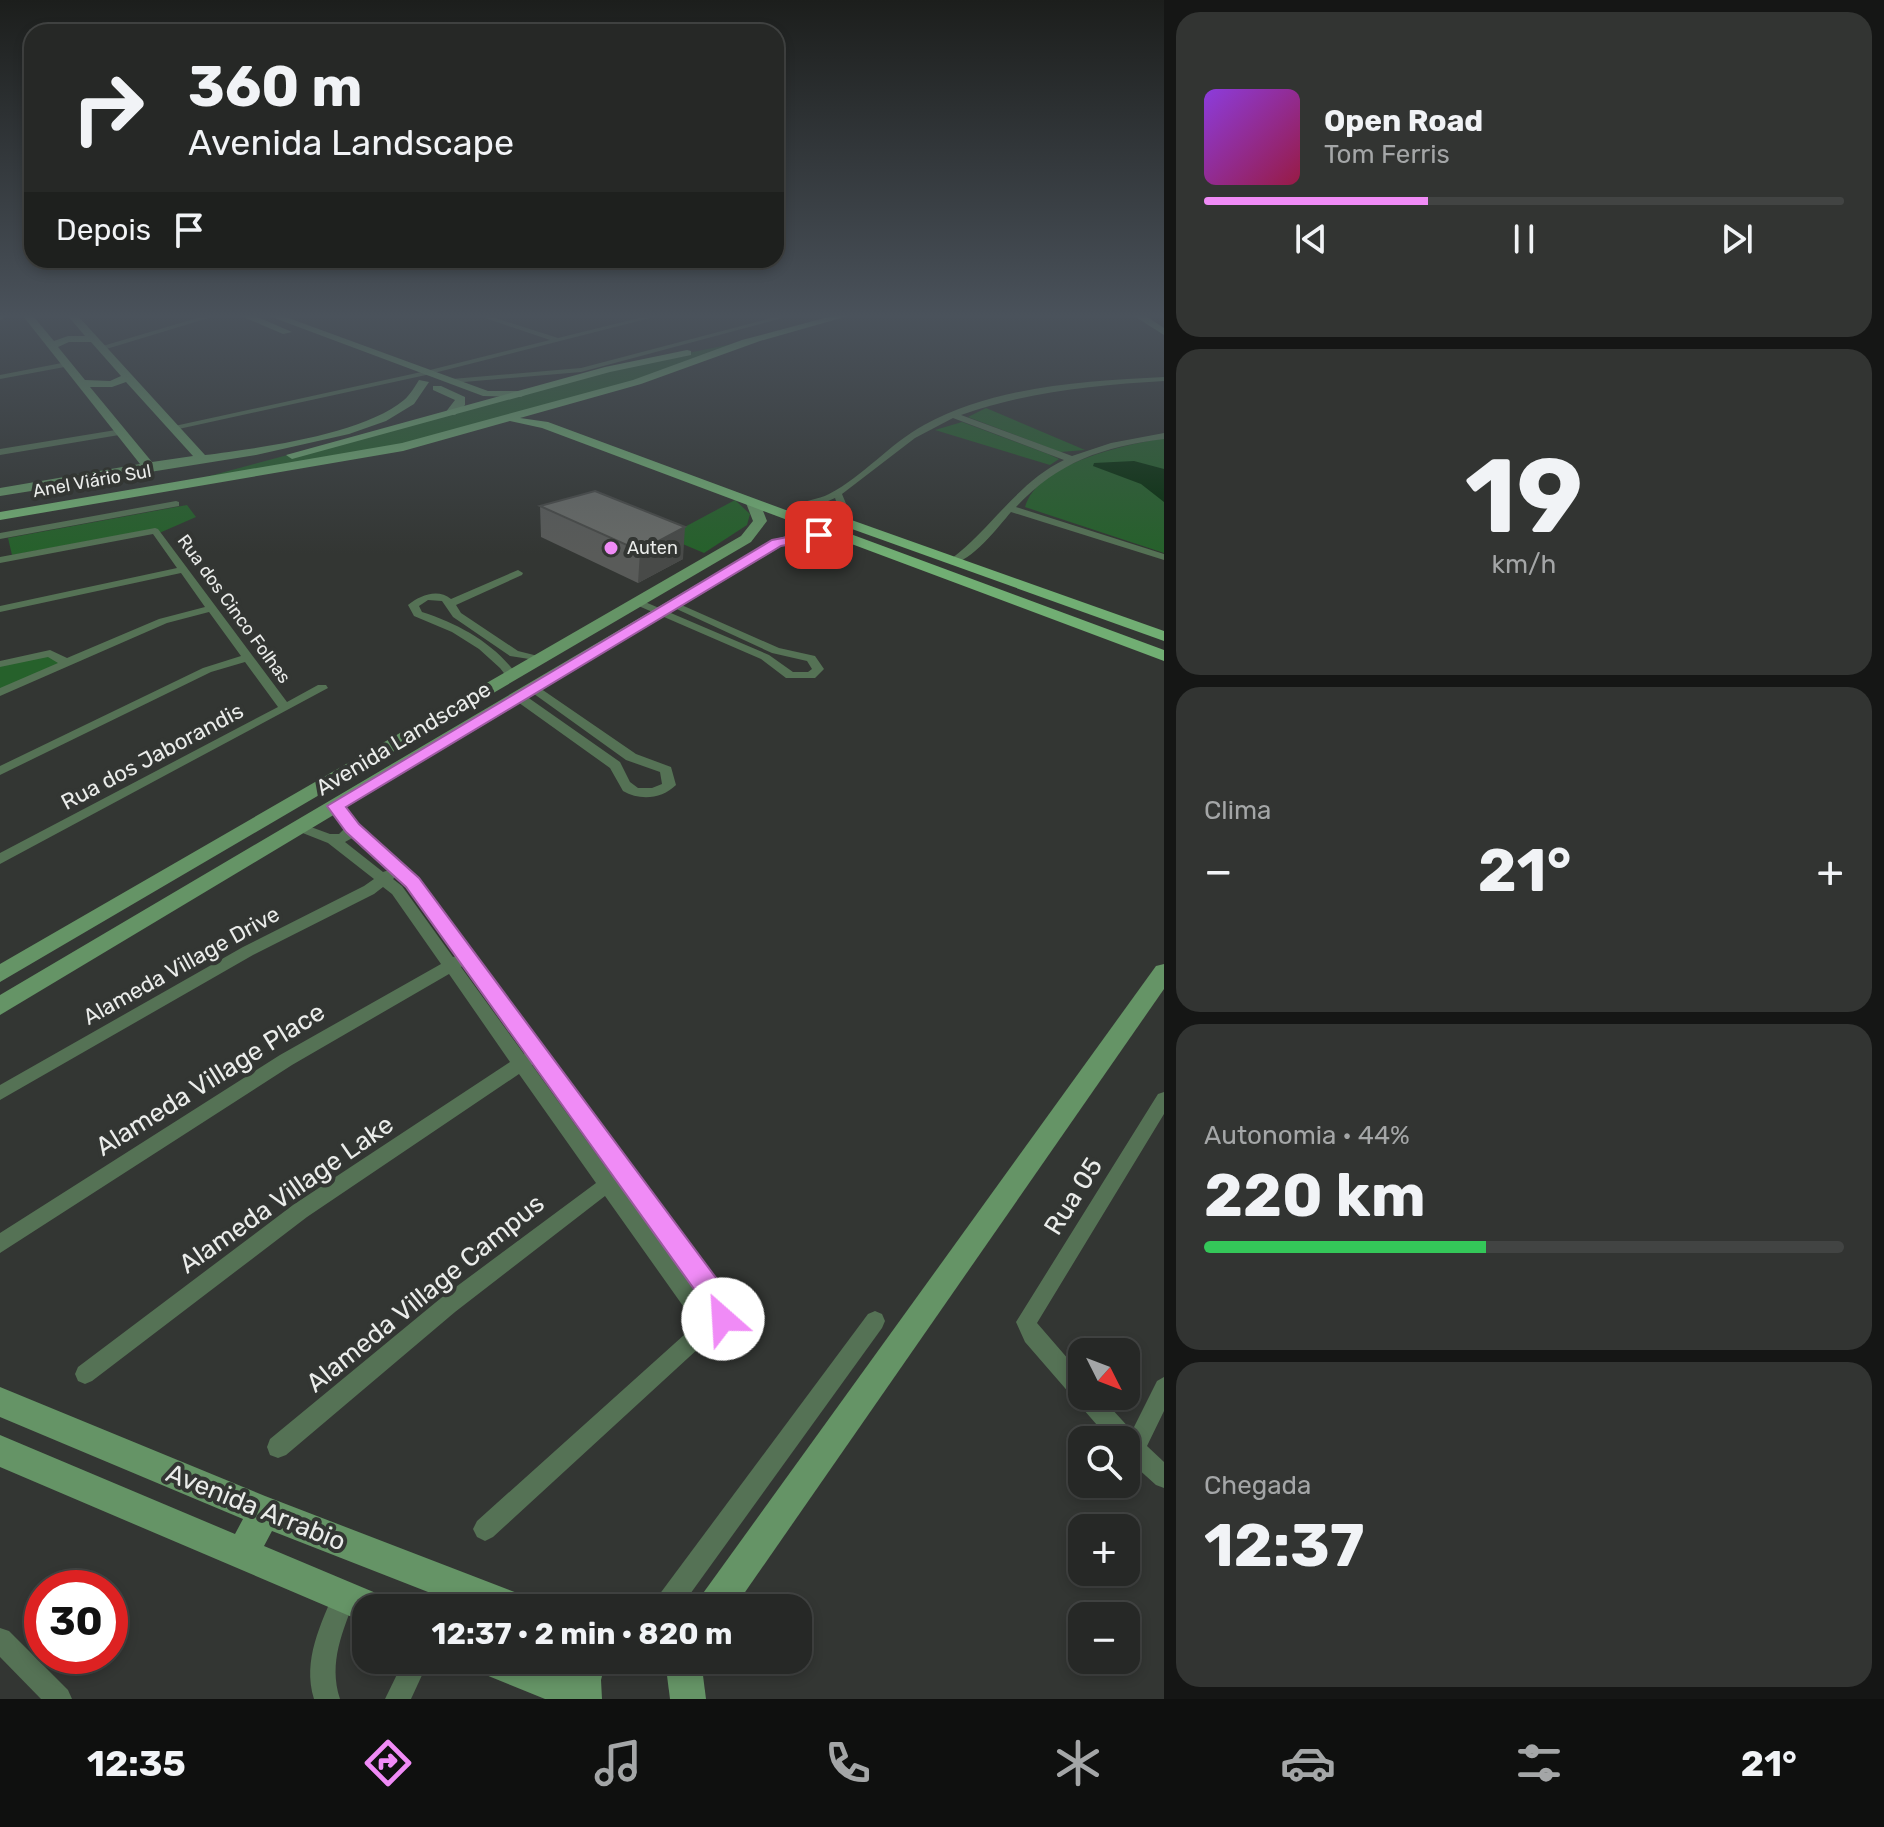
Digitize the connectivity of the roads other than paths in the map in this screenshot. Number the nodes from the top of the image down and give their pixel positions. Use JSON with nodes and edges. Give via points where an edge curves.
{"nodes":[{"id":1,"x":94,"y":395,"type":"edge"},
{"id":2,"x":145,"y":395,"type":"edge"},
{"id":3,"x":322,"y":395,"type":"edge"},
{"id":4,"x":456,"y":395,"type":"edge"},
{"id":5,"x":516,"y":395,"type":"edge"},
{"id":6,"x":591,"y":395,"type":"edge"},
{"id":7,"x":593,"y":395,"type":"edge"},
{"id":8,"x":1024,"y":395,"type":"edge"},
{"id":9,"x":416,"y":396,"type":"edge"},
{"id":10,"x":451,"y":413,"type":"junction"},
{"id":11,"x":953,"y":415,"type":"junction"},
{"id":12,"x":484,"y":426,"type":"junction"},
{"id":13,"x":174,"y":427,"type":"junction"},
{"id":14,"x":385,"y":428,"type":"junction"},
{"id":15,"x":122,"y":432,"type":"junction"},
{"id":16,"x":1164,"y":436,"type":"edge"},
{"id":17,"x":403,"y":447,"type":"junction"},
{"id":18,"x":0,"y":452,"type":"edge"},
{"id":19,"x":201,"y":458,"type":"junction"},
{"id":20,"x":1071,"y":459,"type":"junction"},
{"id":21,"x":148,"y":466,"type":"junction"},
{"id":22,"x":191,"y":481,"type":"junction"},
{"id":23,"x":0,"y":492,"type":"edge"},
{"id":24,"x":837,"y":493,"type":"junction"},
{"id":25,"x":771,"y":496,"type":"junction"},
{"id":26,"x":753,"y":503,"type":"junction"},
{"id":27,"x":176,"y":504,"type":"dead end"},
{"id":28,"x":799,"y":506,"type":"junction"},
{"id":29,"x":1010,"y":508,"type":"junction"},
{"id":30,"x":0,"y":516,"type":"edge"},
{"id":31,"x":843,"y":529,"type":"junction"},
{"id":32,"x":0,"y":536,"type":"edge"},
{"id":33,"x":1164,"y":557,"type":"edge"},
{"id":34,"x":0,"y":560,"type":"edge"},
{"id":35,"x":955,"y":561,"type":"junction"},
{"id":36,"x":180,"y":570,"type":"junction"},
{"id":37,"x":518,"y":573,"type":"dead end"},
{"id":38,"x":1036,"y":591,"type":"junction"},
{"id":39,"x":638,"y":602,"type":"junction"},
{"id":40,"x":1022,"y":602,"type":"junction"},
{"id":41,"x":452,"y":603,"type":"junction"},
{"id":42,"x":0,"y":609,"type":"edge"},
{"id":43,"x":210,"y":609,"type":"junction"},
{"id":44,"x":667,"y":609,"type":"junction"},
{"id":45,"x":712,"y":622,"type":"junction"},
{"id":46,"x":701,"y":630,"type":"junction"},
{"id":47,"x":1164,"y":636,"type":"edge"},
{"id":48,"x":488,"y":637,"type":"junction"},
{"id":49,"x":474,"y":643,"type":"junction"},
{"id":50,"x":1164,"y":656,"type":"edge"},
{"id":51,"x":247,"y":658,"type":"junction"},
{"id":52,"x":538,"y":659,"type":"junction"},
{"id":53,"x":67,"y":663,"type":"junction"},
{"id":54,"x":0,"y":664,"type":"edge"},
{"id":55,"x":511,"y":675,"type":"junction"},
{"id":56,"x":322,"y":688,"type":"dead end"},
{"id":57,"x":0,"y":692,"type":"edge"},
{"id":58,"x":526,"y":692,"type":"junction"},
{"id":59,"x":285,"y":708,"type":"junction"},
{"id":60,"x":572,"y":715,"type":"junction"},
{"id":61,"x":556,"y":723,"type":"junction"},
{"id":62,"x":0,"y":771,"type":"edge"},
{"id":63,"x":336,"y":806,"type":"junction"},
{"id":64,"x":300,"y":827,"type":"junction"},
{"id":65,"x":352,"y":828,"type":"junction"},
{"id":66,"x":333,"y":840,"type":"junction"},
{"id":67,"x":0,"y":859,"type":"edge"},
{"id":68,"x":392,"y":873,"type":"junction"},
{"id":69,"x":52,"y":944,"type":"junction"},
{"id":70,"x":458,"y":961,"type":"junction"},
{"id":71,"x":67,"y":966,"type":"junction"},
{"id":72,"x":1164,"y":972,"type":"edge"},
{"id":73,"x":0,"y":974,"type":"edge"},
{"id":74,"x":0,"y":1006,"type":"edge"},
{"id":75,"x":529,"y":1058,"type":"junction"},
{"id":76,"x":0,"y":1093,"type":"edge"},
{"id":77,"x":1164,"y":1099,"type":"edge"},
{"id":78,"x":616,"y":1179,"type":"junction"},
{"id":79,"x":0,"y":1244,"type":"edge"},
{"id":80,"x":875,"y":1321,"type":"dead end"},
{"id":81,"x":693,"y":1340,"type":"junction"},
{"id":82,"x":85,"y":1374,"type":"dead end"},
{"id":83,"x":1068,"y":1375,"type":"edge"},
{"id":84,"x":1164,"y":1388,"type":"edge"},
{"id":85,"x":0,"y":1402,"type":"edge"},
{"id":86,"x":1098,"y":1410,"type":"edge"},
{"id":87,"x":1112,"y":1426,"type":"edge"},
{"id":88,"x":1140,"y":1426,"type":"edge"},
{"id":89,"x":278,"y":1447,"type":"dead end"},
{"id":90,"x":0,"y":1451,"type":"edge"},
{"id":91,"x":1140,"y":1455,"type":"edge"},
{"id":92,"x":1164,"y":1477,"type":"edge"},
{"id":93,"x":265,"y":1512,"type":"junction"},
{"id":94,"x":485,"y":1529,"type":"dead end"},
{"id":95,"x":242,"y":1553,"type":"junction"},
{"id":96,"x":477,"y":1594,"type":"edge"},
{"id":97,"x":675,"y":1594,"type":"edge"},
{"id":98,"x":723,"y":1594,"type":"edge"},
{"id":99,"x":352,"y":1600,"type":"edge"},
{"id":100,"x":352,"y":1610,"type":"edge"},
{"id":101,"x":0,"y":1640,"type":"edge"},
{"id":102,"x":410,"y":1674,"type":"edge"},
{"id":103,"x":527,"y":1674,"type":"edge"},
{"id":104,"x":587,"y":1674,"type":"edge"},
{"id":105,"x":685,"y":1674,"type":"edge"},
{"id":106,"x":320,"y":1693,"type":"edge"},
{"id":107,"x":584,"y":1698,"type":"edge"},
{"id":108,"x":59,"y":1699,"type":"edge"},
{"id":109,"x":398,"y":1699,"type":"edge"},
{"id":110,"x":688,"y":1699,"type":"edge"}],
"edges":[{"from":1,"to":15,"type":"street"},
{"from":2,"to":13,"type":"street"},
{"from":3,"to":13,"type":"street"},
{"from":4,"to":10,"type":"street","via":[[461,402]]},
{"from":5,"to":10,"type":"main road","name":"Anel Viário Sul"},
{"from":6,"to":12,"type":"main road","name":"Anel Viário Sul"},
{"from":7,"to":25,"type":"main road","via":[[570,407],[569,416],[577,424]]},
{"from":8,"to":11,"type":"street"},
{"from":9,"to":19,"type":"street","via":[[394,412],[345,432]]},
{"from":10,"to":14,"type":"main road","name":"Anel Viário Sul"},
{"from":11,"to":20,"type":"street"},
{"from":11,"to":24,"type":"street","via":[[908,438]]},
{"from":12,"to":17,"type":"main road","name":"Anel Viário Sul"},
{"from":12,"to":26,"type":"main road","via":[[519,421],[544,425]]},
{"from":13,"to":19,"type":"street"},
{"from":14,"to":17,"type":"main road","via":[[380,439]]},
{"from":14,"to":22,"type":"main road","name":"Anel Viário Sul"},
{"from":15,"to":18,"type":"street"},
{"from":15,"to":21,"type":"street"},
{"from":16,"to":20,"type":"street","via":[[1123,442]]},
{"from":17,"to":22,"type":"main road","name":"Anel Viário Sul"},
{"from":19,"to":21,"type":"street"},
{"from":20,"to":29,"type":"street","via":[[1043,475]]},
{"from":21,"to":23,"type":"street"},
{"from":22,"to":30,"type":"main road","name":"Anel Viário Sul"},
{"from":24,"to":28,"type":"street","via":[[820,504]]},
{"from":24,"to":31,"type":"street"},
{"from":25,"to":26,"type":"main road"},
{"from":25,"to":28,"type":"main road"},
{"from":26,"to":31,"type":"main road"},
{"from":26,"to":39,"type":"street","name":"Avenida Landscape","via":[[760,521],[746,539]]},
{"from":27,"to":32,"type":"street"},
{"from":28,"to":31,"type":"main road"},
{"from":29,"to":33,"type":"street"},
{"from":29,"to":35,"type":"street"},
{"from":31,"to":35,"type":"main road"},
{"from":31,"to":40,"type":"main road"},
{"from":31,"to":44,"type":"street","name":"Avenida Landscape","via":[[777,543]]},
{"from":34,"to":36,"type":"street","name":"Rua dos Cinco Folhas","via":[[155,531]]},
{"from":35,"to":38,"type":"main road"},
{"from":36,"to":42,"type":"street"},
{"from":36,"to":43,"type":"street","name":"Rua dos Cinco Folhas"},
{"from":37,"to":41,"type":"street"},
{"from":38,"to":40,"type":"main road","via":[[1037,599]]},
{"from":38,"to":47,"type":"main road"},
{"from":39,"to":44,"type":"street"},
{"from":39,"to":52,"type":"street","name":"Avenida Landscape"},
{"from":40,"to":50,"type":"main road"},
{"from":41,"to":48,"type":"street","via":[[453,612]]},
{"from":41,"to":49,"type":"street","via":[[426,597],[412,608]]},
{"from":43,"to":51,"type":"street","name":"Rua dos Cinco Folhas"},
{"from":43,"to":53,"type":"street","via":[[163,621]]},
{"from":44,"to":45,"type":"street"},
{"from":44,"to":46,"type":"street"},
{"from":44,"to":58,"type":"street","name":"Avenida Landscape"},
{"from":45,"to":46,"type":"street"},
{"from":45,"to":46,"type":"street","via":[[783,653],[811,658],[818,669],[804,677],[790,676],[765,657]]},
{"from":48,"to":49,"type":"street"},
{"from":48,"to":52,"type":"street","via":[[521,657]]},
{"from":49,"to":55,"type":"street"},
{"from":51,"to":59,"type":"street","name":"Rua dos Cinco Folhas"},
{"from":51,"to":62,"type":"street","via":[[207,670]]},
{"from":52,"to":55,"type":"street","name":"Avenida Landscape"},
{"from":53,"to":54,"type":"street","via":[[50,653]]},
{"from":53,"to":57,"type":"street"},
{"from":55,"to":58,"type":"street","via":[[526,680]]},
{"from":55,"to":69,"type":"street","name":"Avenida Landscape"},
{"from":56,"to":59,"type":"street","name":"Rua dos Jaborandis"},
{"from":58,"to":60,"type":"street"},
{"from":58,"to":61,"type":"street"},
{"from":58,"to":63,"type":"street","name":"Avenida Landscape"},
{"from":59,"to":67,"type":"street","name":"Rua dos Jaborandis"},
{"from":60,"to":61,"type":"street"},
{"from":60,"to":61,"type":"street","via":[[631,757],[666,770],[669,785],[657,792],[633,790],[615,765]]},
{"from":63,"to":64,"type":"street","name":"Avenida Landscape"},
{"from":63,"to":65,"type":"street"},
{"from":64,"to":66,"type":"street"},
{"from":64,"to":71,"type":"street","name":"Avenida Landscape"},
{"from":65,"to":66,"type":"street","via":[[346,837]]},
{"from":65,"to":68,"type":"street"},
{"from":66,"to":68,"type":"street"},
{"from":68,"to":70,"type":"street"},
{"from":68,"to":76,"type":"street","name":"Alameda Village Drive"},
{"from":69,"to":71,"type":"street","via":[[51,959]]},
{"from":69,"to":73,"type":"street","name":"Avenida Landscape"},
{"from":70,"to":75,"type":"street"},
{"from":70,"to":79,"type":"street","name":"Alameda Village Place","via":[[286,1060]]},
{"from":71,"to":74,"type":"street","name":"Avenida Landscape"},
{"from":72,"to":98,"type":"street"},
{"from":75,"to":78,"type":"street"},
{"from":75,"to":82,"type":"street","name":"Alameda Village Lake","via":[[300,1211]]},
{"from":77,"to":83,"type":"street","name":"Rua 05","via":[[1026,1322]]},
{"from":78,"to":81,"type":"street","via":[[698,1311]]},
{"from":78,"to":81,"type":"street","via":[[722,1306],[723,1319]]},
{"from":78,"to":89,"type":"street","name":"Alameda Village Campus","via":[[447,1303]]},
{"from":80,"to":97,"type":"street"},
{"from":81,"to":94,"type":"street"},
{"from":84,"to":88,"type":"street"},
{"from":85,"to":93,"type":"street","name":"Avenida Arrabio"},
{"from":86,"to":87,"type":"street"},
{"from":90,"to":95,"type":"street","name":"Avenida Arrabio"},
{"from":91,"to":92,"type":"street"},
{"from":93,"to":95,"type":"street"},
{"from":93,"to":96,"type":"street","name":"Avenida Arrabio"},
{"from":95,"to":99,"type":"street","name":"Avenida Arrabio"},
{"from":100,"to":106,"type":"street","via":[[320,1664]]},
{"from":101,"to":108,"type":"street"},
{"from":102,"to":109,"type":"street"},
{"from":103,"to":107,"type":"street"},
{"from":104,"to":107,"type":"street"},
{"from":105,"to":110,"type":"street"}]}
